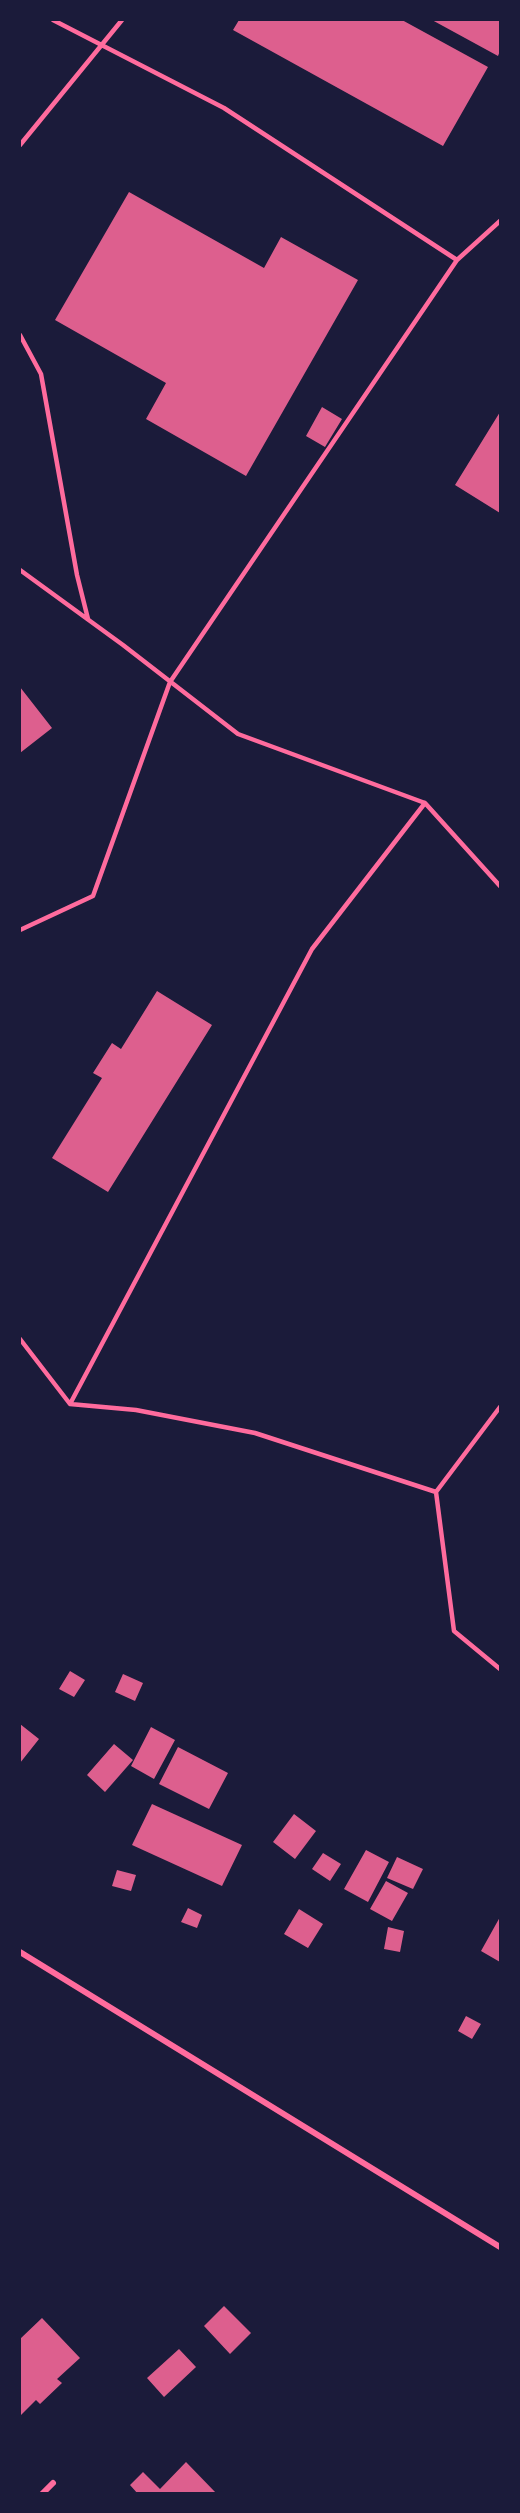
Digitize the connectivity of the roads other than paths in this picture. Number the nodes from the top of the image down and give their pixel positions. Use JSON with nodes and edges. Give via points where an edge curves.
{"nodes":[{"id":1,"x":54,"y":20,"type":"edge"},
{"id":2,"x":122,"y":20,"type":"edge"},
{"id":3,"x":102,"y":45,"type":"junction"},
{"id":4,"x":20,"y":145,"type":"edge"},
{"id":5,"x":501,"y":221,"type":"edge"},
{"id":6,"x":458,"y":260,"type":"junction"},
{"id":7,"x":20,"y":335,"type":"edge"},
{"id":8,"x":20,"y":570,"type":"edge"},
{"id":9,"x":88,"y":620,"type":"junction"},
{"id":10,"x":170,"y":682,"type":"junction"},
{"id":11,"x":425,"y":803,"type":"junction"},
{"id":12,"x":501,"y":886,"type":"edge"},
{"id":13,"x":20,"y":930,"type":"edge"},
{"id":14,"x":20,"y":1339,"type":"edge"},
{"id":15,"x":70,"y":1404,"type":"junction"},
{"id":16,"x":501,"y":1407,"type":"edge"},
{"id":17,"x":436,"y":1492,"type":"junction"},
{"id":18,"x":501,"y":1669,"type":"edge"},
{"id":19,"x":20,"y":1953,"type":"edge"},
{"id":20,"x":501,"y":2247,"type":"edge"},
{"id":21,"x":53,"y":2483,"type":"dead end"},
{"id":22,"x":42,"y":2493,"type":"edge"}],
"edges":[{"from":1,"to":3,"type":"lane"},
{"from":2,"to":3,"type":"lane"},
{"from":3,"to":4,"type":"lane"},
{"from":3,"to":6,"type":"lane","via":[[224,108]]},
{"from":5,"to":6,"type":"lane"},
{"from":6,"to":10,"type":"lane"},
{"from":7,"to":9,"type":"lane","via":[[41,374]]},
{"from":8,"to":9,"type":"lane"},
{"from":9,"to":10,"type":"lane"},
{"from":10,"to":11,"type":"lane","via":[[238,734]]},
{"from":10,"to":13,"type":"lane","via":[[93,896]]},
{"from":11,"to":12,"type":"lane"},
{"from":11,"to":15,"type":"lane","via":[[312,949]]},
{"from":14,"to":15,"type":"lane"},
{"from":15,"to":17,"type":"lane","via":[[136,1410],[255,1433]]},
{"from":16,"to":17,"type":"lane"},
{"from":17,"to":18,"type":"lane","via":[[454,1631]]},
{"from":19,"to":20,"type":"street"},
{"from":21,"to":22,"type":"street"}]}
